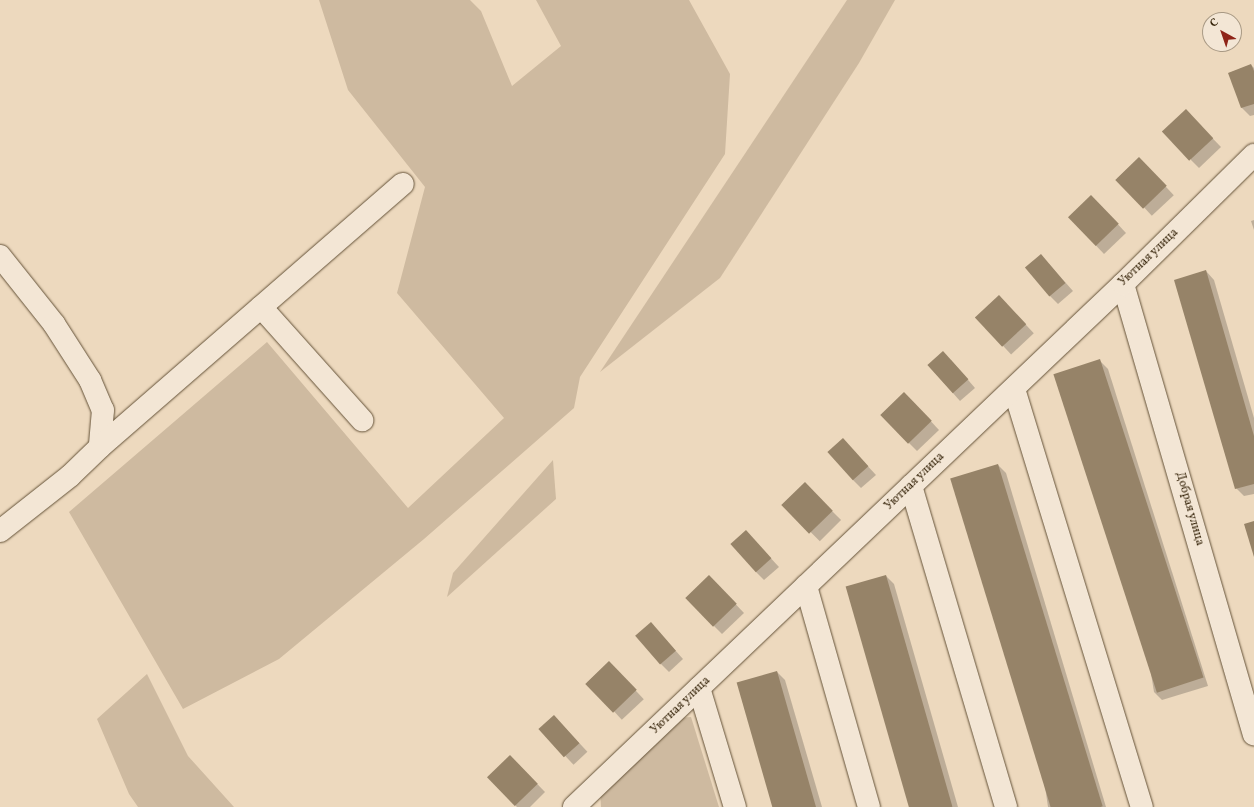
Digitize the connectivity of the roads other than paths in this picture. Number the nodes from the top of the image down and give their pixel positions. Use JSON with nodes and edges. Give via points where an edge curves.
{"nodes":[{"id":1,"x":1254,"y":156,"type":"edge"},
{"id":2,"x":403,"y":184,"type":"dead end"},
{"id":3,"x":0,"y":256,"type":"edge"},
{"id":4,"x":1123,"y":284,"type":"junction"},
{"id":5,"x":261,"y":307,"type":"junction"},
{"id":6,"x":1014,"y":389,"type":"junction"},
{"id":7,"x":362,"y":420,"type":"dead end"},
{"id":8,"x":100,"y":447,"type":"junction"},
{"id":9,"x":911,"y":486,"type":"junction"},
{"id":10,"x":0,"y":531,"type":"edge"},
{"id":11,"x":806,"y":586,"type":"junction"},
{"id":12,"x":699,"y":688,"type":"junction"},
{"id":13,"x":1254,"y":734,"type":"edge"},
{"id":14,"x":577,"y":806,"type":"edge"},
{"id":15,"x":735,"y":807,"type":"edge"},
{"id":16,"x":869,"y":807,"type":"edge"},
{"id":17,"x":1006,"y":807,"type":"edge"},
{"id":18,"x":1142,"y":807,"type":"edge"}],
"edges":[{"from":1,"to":4,"type":"street","name":"Уютная улица"},
{"from":2,"to":5,"type":"street"},
{"from":3,"to":8,"type":"street","via":[[54,324],[90,380],[102,410]]},
{"from":4,"to":6,"type":"street","name":"Уютная улица"},
{"from":4,"to":13,"type":"street","name":"Добрая улица"},
{"from":5,"to":7,"type":"street"},
{"from":5,"to":8,"type":"street"},
{"from":6,"to":9,"type":"street","name":"Уютная улица"},
{"from":6,"to":18,"type":"street"},
{"from":8,"to":10,"type":"street","via":[[70,476]]},
{"from":9,"to":11,"type":"street","name":"Уютная улица"},
{"from":9,"to":17,"type":"street"},
{"from":11,"to":12,"type":"street","name":"Уютная улица"},
{"from":11,"to":16,"type":"street"},
{"from":12,"to":14,"type":"street","name":"Уютная улица"},
{"from":12,"to":15,"type":"street"}]}
